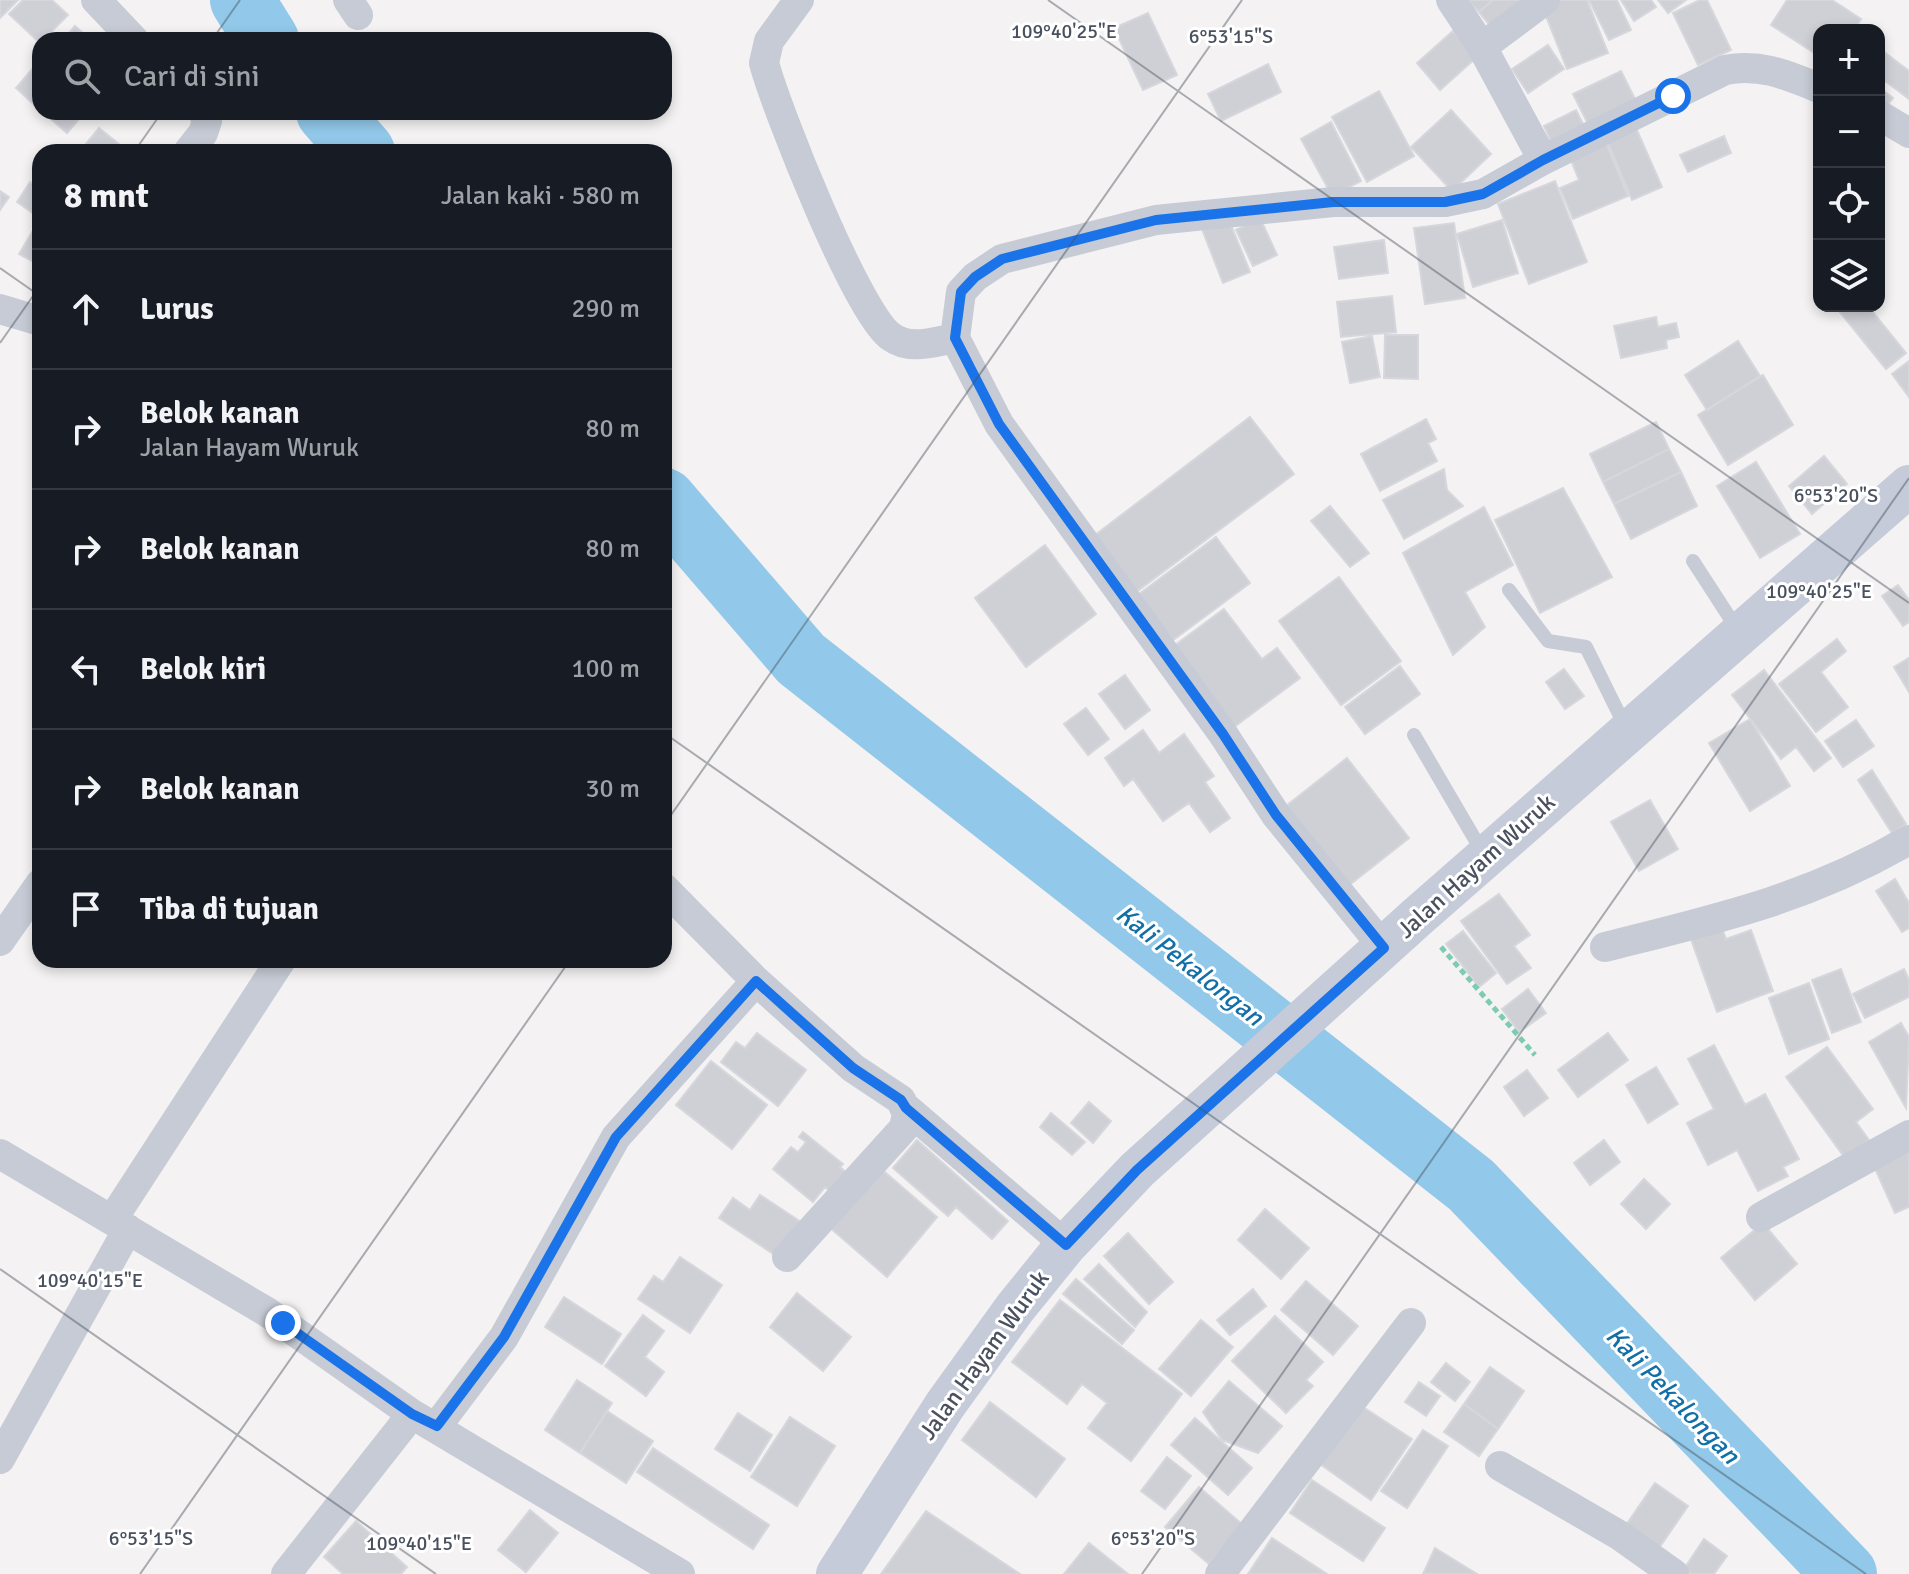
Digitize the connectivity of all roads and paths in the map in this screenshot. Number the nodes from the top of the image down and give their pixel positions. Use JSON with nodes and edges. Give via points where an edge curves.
{"nodes":[{"id":1,"x":96,"y":0,"type":"edge"},
{"id":2,"x":799,"y":0,"type":"edge"},
{"id":3,"x":1451,"y":0,"type":"edge"},
{"id":4,"x":1545,"y":0,"type":"edge"},
{"id":5,"x":126,"y":32,"type":"edge"},
{"id":6,"x":1482,"y":47,"type":"junction"},
{"id":7,"x":1813,"y":86,"type":"edge"},
{"id":8,"x":1885,"y":119,"type":"edge"},
{"id":9,"x":207,"y":120,"type":"edge"},
{"id":10,"x":1909,"y":133,"type":"edge"},
{"id":11,"x":194,"y":144,"type":"edge"},
{"id":12,"x":1543,"y":160,"type":"junction"},
{"id":13,"x":0,"y":311,"type":"edge"},
{"id":14,"x":32,"y":319,"type":"edge"},
{"id":15,"x":955,"y":338,"type":"junction"},
{"id":16,"x":1909,"y":486,"type":"edge"},
{"id":17,"x":1693,"y":561,"type":"dead end"},
{"id":18,"x":1509,"y":590,"type":"dead end"},
{"id":19,"x":1740,"y":633,"type":"junction"},
{"id":20,"x":1628,"y":731,"type":"junction"},
{"id":21,"x":1414,"y":735,"type":"dead end"},
{"id":22,"x":1909,"y":840,"type":"edge"},
{"id":23,"x":1486,"y":857,"type":"junction"},
{"id":24,"x":32,"y":895,"type":"edge"},
{"id":25,"x":672,"y":896,"type":"edge"},
{"id":26,"x":1416,"y":918,"type":"junction"},
{"id":27,"x":0,"y":941,"type":"edge"},
{"id":28,"x":1605,"y":947,"type":"dead end"},
{"id":29,"x":1378,"y":953,"type":"junction"},
{"id":30,"x":276,"y":968,"type":"edge"},
{"id":31,"x":756,"y":981,"type":"junction"},
{"id":32,"x":1535,"y":1055,"type":"dead end"},
{"id":33,"x":906,"y":1108,"type":"junction"},
{"id":34,"x":1909,"y":1135,"type":"edge"},
{"id":35,"x":0,"y":1154,"type":"edge"},
{"id":36,"x":1761,"y":1217,"type":"dead end"},
{"id":37,"x":120,"y":1224,"type":"junction"},
{"id":38,"x":1066,"y":1245,"type":"junction"},
{"id":39,"x":787,"y":1257,"type":"dead end"},
{"id":40,"x":1411,"y":1323,"type":"dead end"},
{"id":41,"x":425,"y":1420,"type":"junction"},
{"id":42,"x":0,"y":1459,"type":"edge"},
{"id":43,"x":1500,"y":1466,"type":"dead end"},
{"id":44,"x":286,"y":1574,"type":"edge"},
{"id":45,"x":680,"y":1574,"type":"edge"},
{"id":46,"x":837,"y":1574,"type":"edge"},
{"id":47,"x":1220,"y":1574,"type":"edge"},
{"id":48,"x":1674,"y":1574,"type":"edge"}],
"edges":[{"from":1,"to":5,"type":"street"},
{"from":2,"to":15,"type":"street","via":[[769,41],[764,63],[834,239],[872,317],[891,337],[913,346]]},
{"from":3,"to":6,"type":"street"},
{"from":4,"to":6,"type":"street"},
{"from":6,"to":12,"type":"street"},
{"from":7,"to":12,"type":"street","via":[[1749,65],[1725,70]]},
{"from":8,"to":10,"type":"street"},
{"from":9,"to":11,"type":"street"},
{"from":12,"to":15,"type":"street","via":[[1483,194],[1445,202],[1333,202],[1156,220],[1002,259],[961,292]]},
{"from":13,"to":14,"type":"street"},
{"from":15,"to":29,"type":"street","via":[[999,424]]},
{"from":16,"to":19,"type":"street","name":"Jalan Hayam Wuruk"},
{"from":17,"to":19,"type":"lane"},
{"from":18,"to":20,"type":"lane","via":[[1548,641],[1586,647]]},
{"from":19,"to":20,"type":"street","name":"Jalan Hayam Wuruk"},
{"from":20,"to":23,"type":"street","name":"Jalan Hayam Wuruk"},
{"from":21,"to":23,"type":"lane"},
{"from":22,"to":28,"type":"street","via":[[1855,872],[1771,905]]},
{"from":23,"to":26,"type":"street","name":"Jalan Hayam Wuruk"},
{"from":24,"to":27,"type":"street"},
{"from":25,"to":31,"type":"street"},
{"from":26,"to":29,"type":"street","name":"Jalan Hayam Wuruk"},
{"from":26,"to":32,"type":"path"},
{"from":29,"to":38,"type":"street","name":"Jalan Hayam Wuruk","via":[[1137,1170]]},
{"from":30,"to":37,"type":"street"},
{"from":31,"to":33,"type":"street"},
{"from":31,"to":41,"type":"street","via":[[616,1137],[504,1337]]},
{"from":33,"to":38,"type":"street"},
{"from":33,"to":39,"type":"street","via":[[904,1128]]},
{"from":34,"to":36,"type":"street"},
{"from":35,"to":37,"type":"street"},
{"from":37,"to":41,"type":"street","via":[[289,1326]]},
{"from":37,"to":42,"type":"street"},
{"from":38,"to":46,"type":"street","name":"Jalan Hayam Wuruk","via":[[945,1405]]},
{"from":40,"to":47,"type":"street"},
{"from":41,"to":44,"type":"street"},
{"from":41,"to":45,"type":"street"},
{"from":43,"to":48,"type":"street","via":[[1619,1535]]}]}
